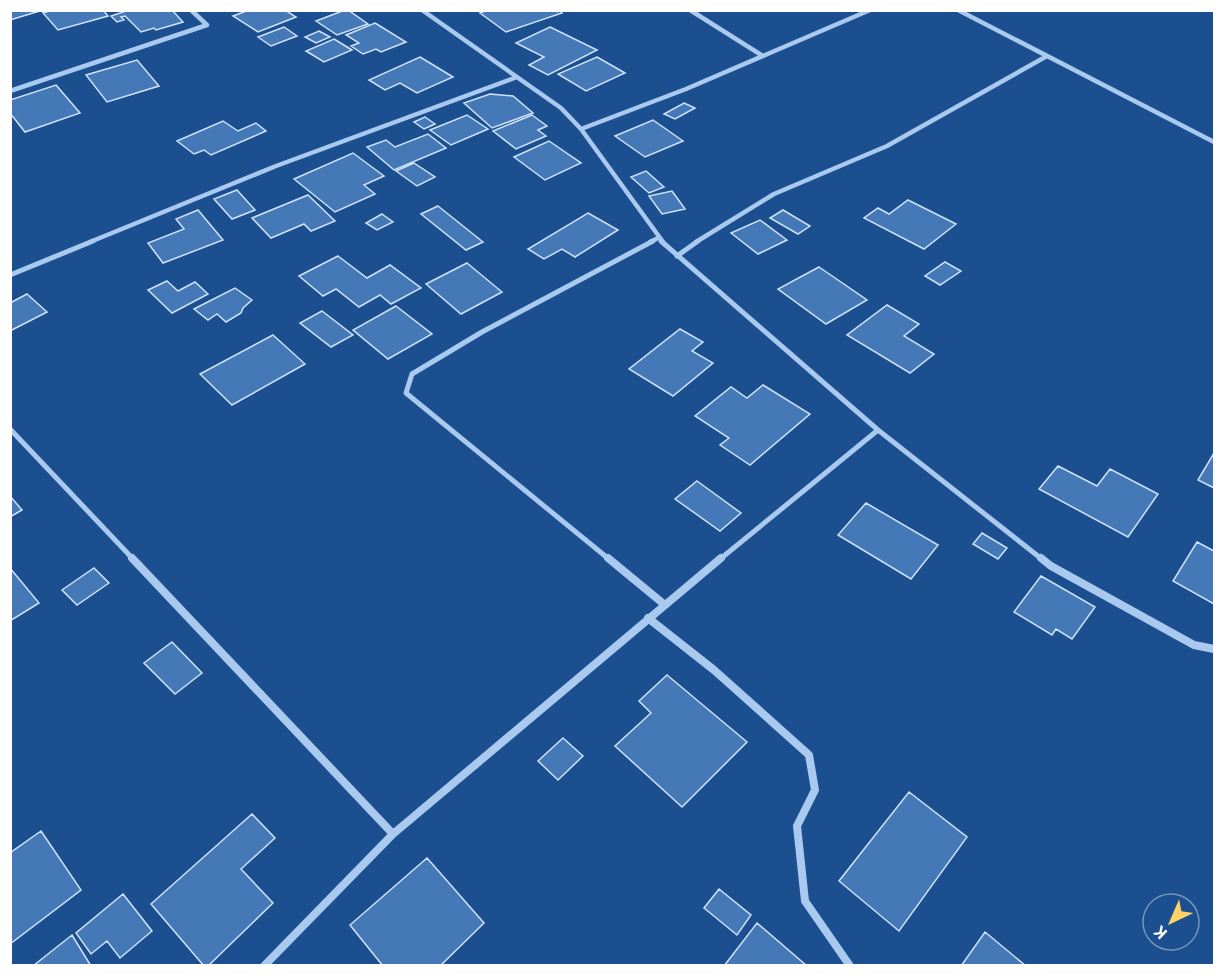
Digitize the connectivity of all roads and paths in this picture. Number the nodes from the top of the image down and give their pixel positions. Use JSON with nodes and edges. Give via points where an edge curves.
{"nodes":[{"id":1,"x":191,"y":10,"type":"edge"},
{"id":2,"x":422,"y":10,"type":"edge"},
{"id":3,"x":690,"y":10,"type":"edge"},
{"id":4,"x":870,"y":10,"type":"edge"},
{"id":5,"x":958,"y":10,"type":"edge"},
{"id":6,"x":763,"y":56,"type":"junction"},
{"id":7,"x":1047,"y":56,"type":"junction"},
{"id":8,"x":517,"y":77,"type":"junction"},
{"id":9,"x":10,"y":91,"type":"edge"},
{"id":10,"x":581,"y":129,"type":"junction"},
{"id":11,"x":1215,"y":142,"type":"edge"},
{"id":12,"x":658,"y":238,"type":"junction"},
{"id":13,"x":677,"y":255,"type":"junction"},
{"id":14,"x":10,"y":275,"type":"edge"},
{"id":15,"x":10,"y":429,"type":"edge"},
{"id":16,"x":878,"y":430,"type":"junction"},
{"id":17,"x":665,"y":605,"type":"junction"},
{"id":18,"x":648,"y":618,"type":"junction"},
{"id":19,"x":1215,"y":650,"type":"edge"},
{"id":20,"x":393,"y":834,"type":"junction"},
{"id":21,"x":264,"y":966,"type":"edge"},
{"id":22,"x":850,"y":966,"type":"edge"}],
"edges":[{"from":1,"to":9,"type":"street","via":[[207,25]]},
{"from":2,"to":8,"type":"street"},
{"from":3,"to":6,"type":"street"},
{"from":4,"to":6,"type":"street"},
{"from":5,"to":7,"type":"street"},
{"from":6,"to":10,"type":"street"},
{"from":7,"to":11,"type":"street"},
{"from":7,"to":13,"type":"street","via":[[887,146],[774,194]]},
{"from":8,"to":10,"type":"street","via":[[561,108]]},
{"from":8,"to":14,"type":"street","via":[[276,166]]},
{"from":10,"to":12,"type":"street"},
{"from":12,"to":13,"type":"street"},
{"from":12,"to":17,"type":"street","via":[[412,374],[406,393]]},
{"from":13,"to":16,"type":"street"},
{"from":15,"to":20,"type":"street"},
{"from":16,"to":17,"type":"street"},
{"from":16,"to":19,"type":"street","via":[[1051,566],[1194,645]]},
{"from":17,"to":18,"type":"street"},
{"from":18,"to":20,"type":"street"},
{"from":18,"to":22,"type":"street","via":[[714,670],[809,755],[814,790],[797,826],[805,901]]},
{"from":20,"to":21,"type":"street"}]}
